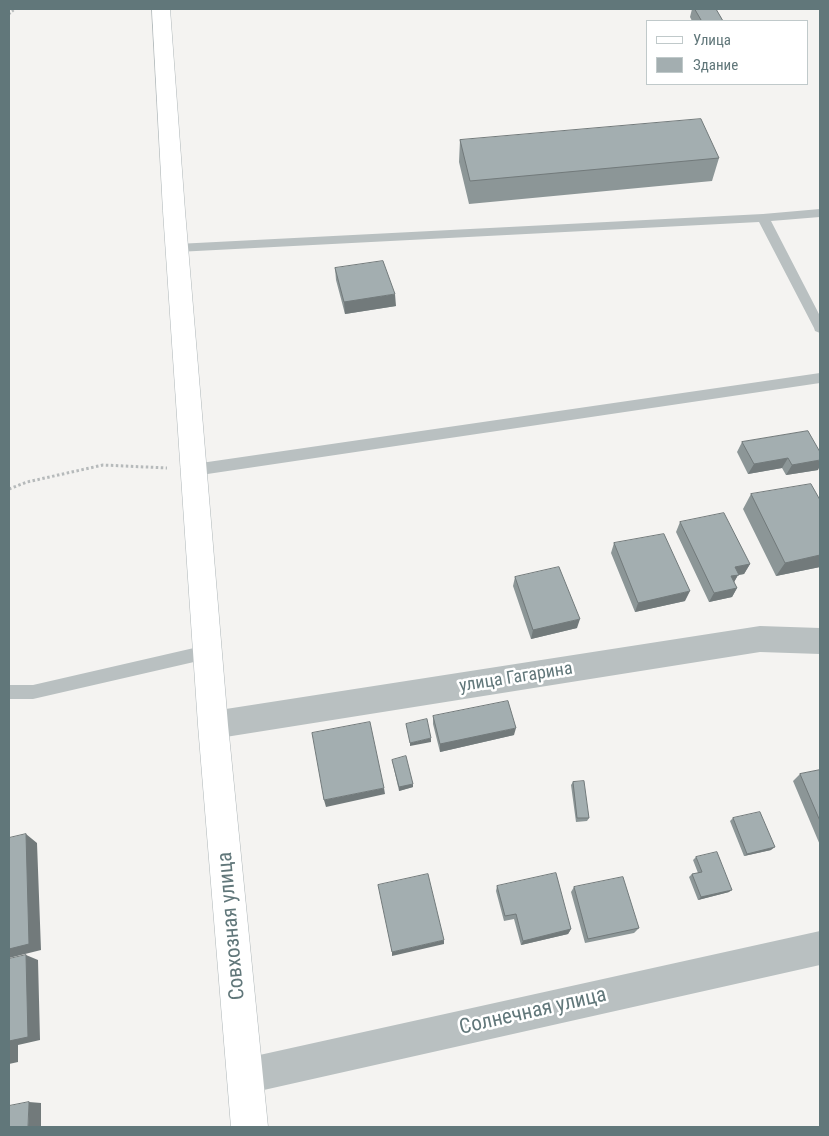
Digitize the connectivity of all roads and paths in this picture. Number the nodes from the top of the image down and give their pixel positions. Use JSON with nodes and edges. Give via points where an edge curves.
{"nodes":[{"id":1,"x":15,"y":9,"type":"edge"},
{"id":2,"x":161,"y":9,"type":"edge"},
{"id":3,"x":9,"y":14,"type":"edge"},
{"id":4,"x":820,"y":213,"type":"edge"},
{"id":5,"x":762,"y":218,"type":"junction"},
{"id":6,"x":177,"y":248,"type":"junction"},
{"id":7,"x":820,"y":328,"type":"edge"},
{"id":8,"x":820,"y":378,"type":"edge"},
{"id":9,"x":194,"y":470,"type":"junction"},
{"id":10,"x":9,"y":489,"type":"edge"},
{"id":11,"x":820,"y":641,"type":"edge"},
{"id":12,"x":208,"y":652,"type":"junction"},
{"id":13,"x":9,"y":692,"type":"edge"},
{"id":14,"x":213,"y":725,"type":"junction"},
{"id":15,"x":820,"y":948,"type":"edge"},
{"id":16,"x":246,"y":1076,"type":"junction"},
{"id":17,"x":250,"y":1127,"type":"edge"}],
"edges":[{"from":1,"to":3,"type":"path"},
{"from":2,"to":6,"type":"main road","name":"Совхозная улица"},
{"from":4,"to":5,"type":"lane"},
{"from":5,"to":6,"type":"lane"},
{"from":5,"to":7,"type":"lane"},
{"from":6,"to":9,"type":"main road","name":"Совхозная улица"},
{"from":8,"to":9,"type":"lane"},
{"from":9,"to":10,"type":"path","via":[[102,465],[26,482]]},
{"from":9,"to":12,"type":"main road","name":"Совхозная улица"},
{"from":11,"to":14,"type":"street","name":"улица Гагарина","via":[[760,639]]},
{"from":12,"to":13,"type":"lane","via":[[33,692]]},
{"from":12,"to":14,"type":"main road","name":"Совхозная улица"},
{"from":14,"to":16,"type":"main road","name":"Совхозная улица"},
{"from":15,"to":16,"type":"street","name":"Солнечная улица"},
{"from":16,"to":17,"type":"main road","name":"Совхозная улица"}]}
